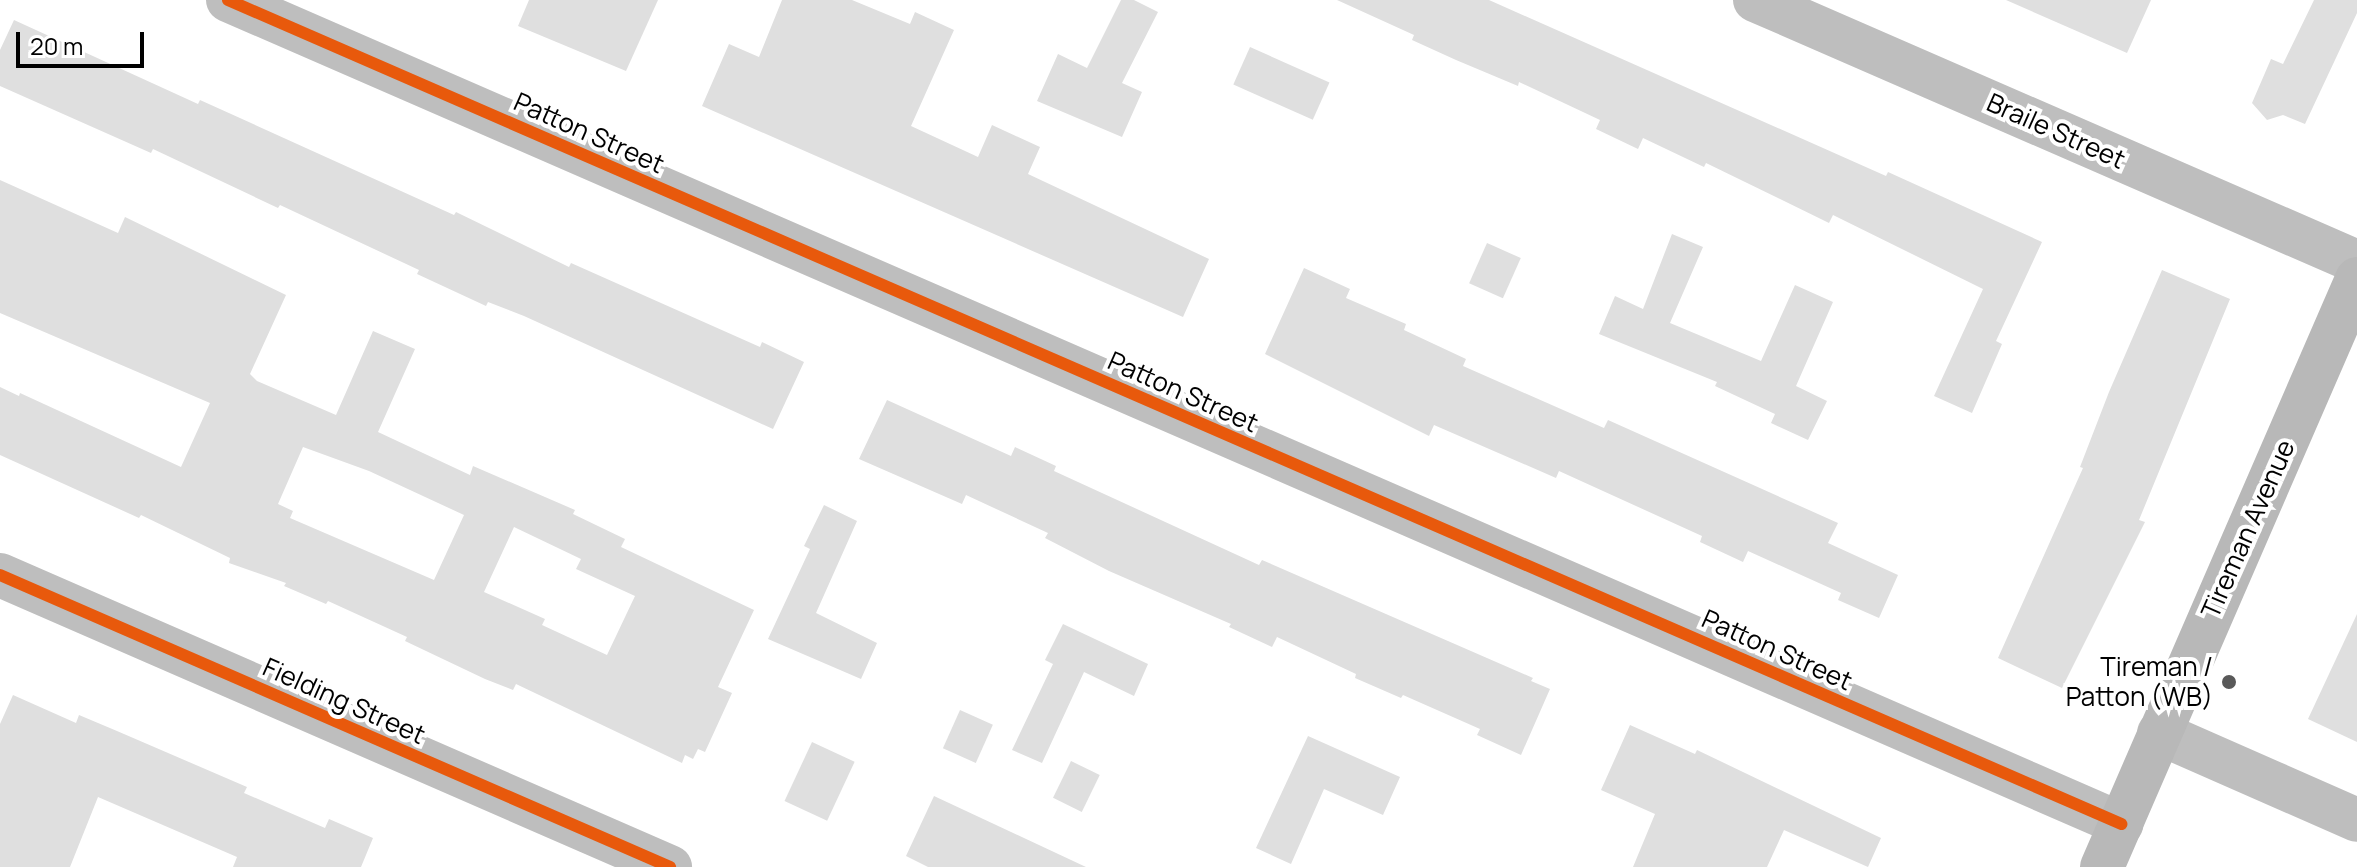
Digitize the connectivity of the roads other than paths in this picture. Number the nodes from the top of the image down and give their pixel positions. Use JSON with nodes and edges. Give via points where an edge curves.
{"nodes":[{"id":1,"x":228,"y":0,"type":"edge"},
{"id":2,"x":1755,"y":0,"type":"edge"},
{"id":3,"x":2357,"y":262,"type":"edge"},
{"id":4,"x":2357,"y":279,"type":"edge"},
{"id":5,"x":0,"y":575,"type":"edge"},
{"id":6,"x":2159,"y":733,"type":"junction"},
{"id":7,"x":2357,"y":820,"type":"edge"},
{"id":8,"x":2121,"y":824,"type":"junction"},
{"id":9,"x":670,"y":867,"type":"edge"},
{"id":10,"x":2102,"y":867,"type":"edge"}],
"edges":[{"from":1,"to":8,"type":"street","name":"Patton Street"},
{"from":2,"to":3,"type":"street","name":"Braile Street"},
{"from":4,"to":6,"type":"street","name":"Tireman Avenue"},
{"from":5,"to":9,"type":"street","name":"Fielding Street"},
{"from":6,"to":7,"type":"street"},
{"from":6,"to":8,"type":"street","name":"Tireman Avenue"},
{"from":8,"to":10,"type":"street","name":"Tireman Avenue"}]}
